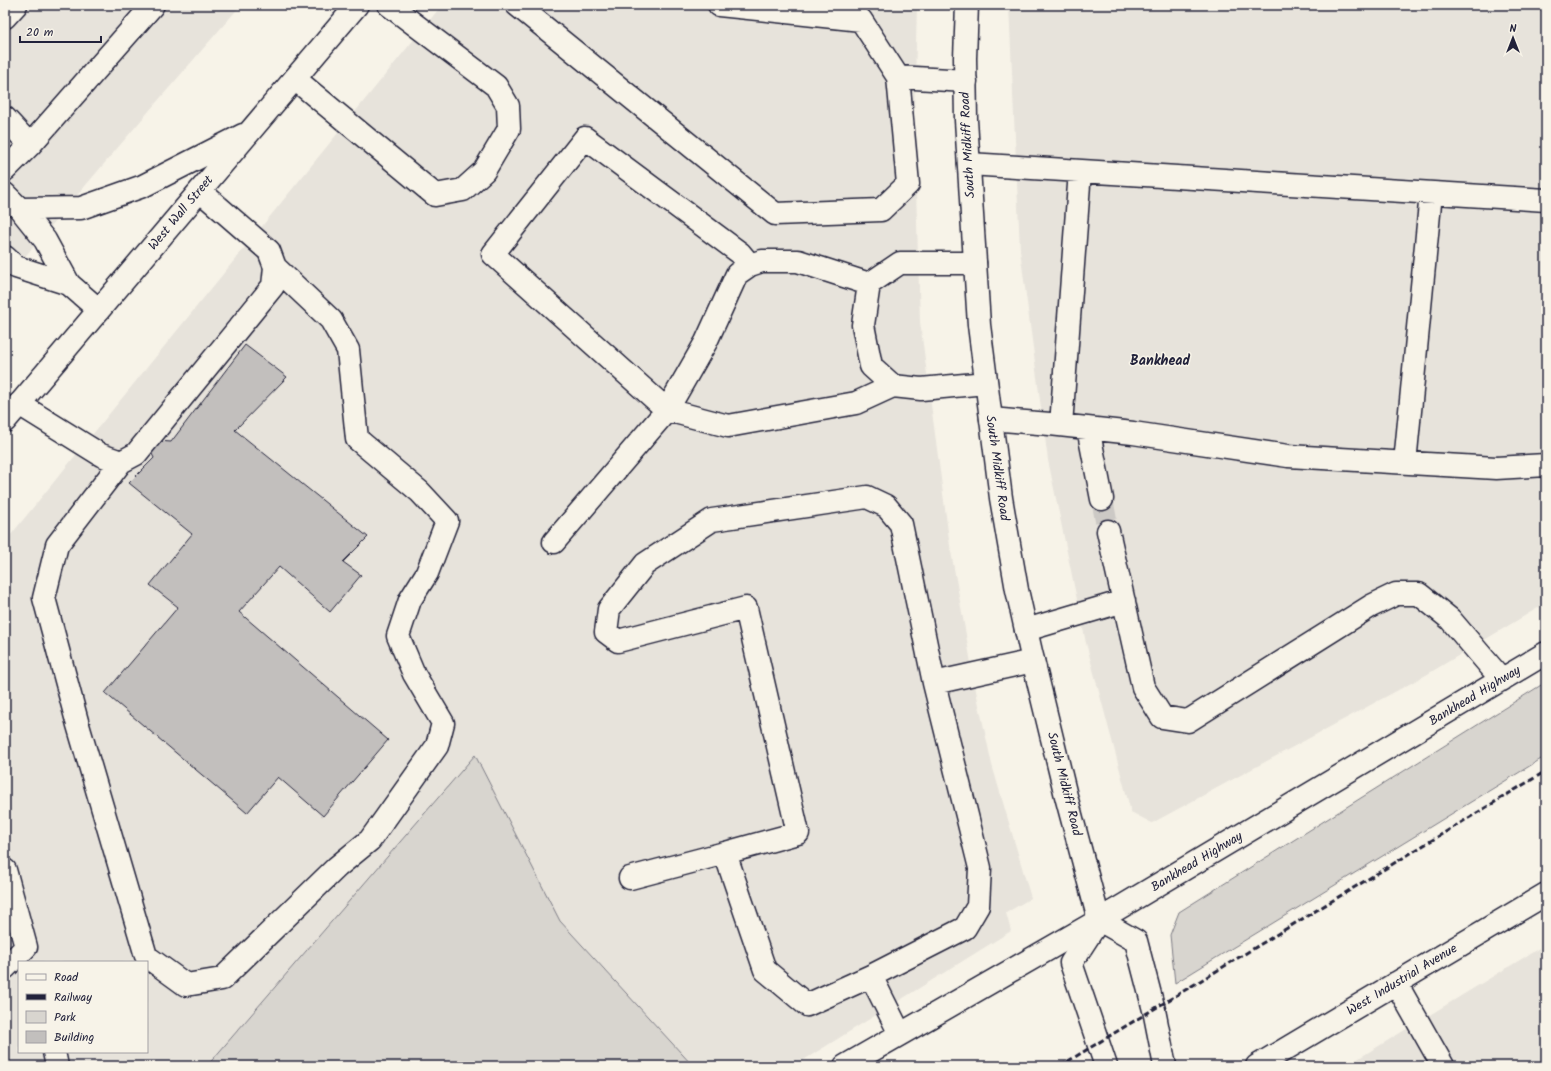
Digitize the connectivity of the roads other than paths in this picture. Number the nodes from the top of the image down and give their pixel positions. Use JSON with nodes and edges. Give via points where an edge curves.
{"nodes":[{"id":1,"x":16,"y":5,"type":"edge"},
{"id":2,"x":357,"y":5,"type":"edge"},
{"id":3,"x":389,"y":5,"type":"edge"},
{"id":4,"x":517,"y":5,"type":"edge"},
{"id":5,"x":719,"y":5,"type":"edge"},
{"id":6,"x":967,"y":5,"type":"edge"},
{"id":7,"x":146,"y":8,"type":"edge"},
{"id":8,"x":5,"y":17,"type":"edge"},
{"id":9,"x":898,"y":77,"type":"junction"},
{"id":10,"x":295,"y":78,"type":"junction"},
{"id":11,"x":966,"y":81,"type":"junction"},
{"id":12,"x":5,"y":118,"type":"edge"},
{"id":13,"x":251,"y":131,"type":"junction"},
{"id":14,"x":30,"y":145,"type":"junction"},
{"id":15,"x":969,"y":164,"type":"junction"},
{"id":16,"x":5,"y":170,"type":"edge"},
{"id":17,"x":1080,"y":171,"type":"junction"},
{"id":18,"x":200,"y":191,"type":"junction"},
{"id":19,"x":1431,"y":193,"type":"junction"},
{"id":20,"x":1546,"y":200,"type":"edge"},
{"id":21,"x":12,"y":201,"type":"edge"},
{"id":22,"x":5,"y":257,"type":"edge"},
{"id":23,"x":975,"y":263,"type":"junction"},
{"id":24,"x":750,"y":265,"type":"junction"},
{"id":25,"x":275,"y":267,"type":"junction"},
{"id":26,"x":69,"y":284,"type":"junction"},
{"id":27,"x":869,"y":284,"type":"junction"},
{"id":28,"x":99,"y":310,"type":"junction"},
{"id":29,"x":986,"y":383,"type":"junction"},
{"id":30,"x":893,"y":386,"type":"junction"},
{"id":31,"x":19,"y":404,"type":"junction"},
{"id":32,"x":667,"y":410,"type":"junction"},
{"id":33,"x":991,"y":419,"type":"junction"},
{"id":34,"x":5,"y":421,"type":"edge"},
{"id":35,"x":1061,"y":425,"type":"junction"},
{"id":36,"x":1088,"y":428,"type":"junction"},
{"id":37,"x":121,"y":462,"type":"junction"},
{"id":38,"x":1406,"y":463,"type":"junction"},
{"id":39,"x":1546,"y":465,"type":"edge"},
{"id":40,"x":1102,"y":499,"type":"tunnel mouth"},
{"id":41,"x":1108,"y":531,"type":"tunnel mouth"},
{"id":42,"x":554,"y":542,"type":"dead end"},
{"id":43,"x":1124,"y":600,"type":"junction"},
{"id":44,"x":1026,"y":630,"type":"junction"},
{"id":45,"x":1546,"y":653,"type":"edge"},
{"id":46,"x":1033,"y":661,"type":"junction"},
{"id":47,"x":1502,"y":680,"type":"junction"},
{"id":48,"x":934,"y":683,"type":"junction"},
{"id":49,"x":726,"y":853,"type":"junction"},
{"id":50,"x":5,"y":870,"type":"edge"},
{"id":51,"x":630,"y":878,"type":"dead end"},
{"id":52,"x":1546,"y":894,"type":"edge"},
{"id":53,"x":1099,"y":920,"type":"junction"},
{"id":54,"x":28,"y":954,"type":"edge"},
{"id":55,"x":5,"y":968,"type":"edge"},
{"id":56,"x":871,"y":976,"type":"junction"},
{"id":57,"x":1396,"y":983,"type":"junction"},
{"id":58,"x":900,"y":1034,"type":"junction"},
{"id":59,"x":54,"y":1053,"type":"edge"},
{"id":60,"x":1266,"y":1064,"type":"edge"},
{"id":61,"x":57,"y":1066,"type":"edge"},
{"id":62,"x":845,"y":1066,"type":"edge"},
{"id":63,"x":1106,"y":1066,"type":"edge"},
{"id":64,"x":1165,"y":1066,"type":"edge"},
{"id":65,"x":1443,"y":1066,"type":"edge"}],
"edges":[{"from":1,"to":8,"type":"main road"},
{"from":2,"to":10,"type":"main road","name":"West Wall Street"},
{"from":3,"to":10,"type":"main road","via":[[496,86],[508,106],[509,129],[484,171],[463,190],[435,195]]},
{"from":4,"to":9,"type":"main road","via":[[775,214],[881,210],[908,184]]},
{"from":5,"to":9,"type":"main road","via":[[861,20]]},
{"from":6,"to":11,"type":"main road","name":"South Midkiff Road"},
{"from":7,"to":14,"type":"main road"},
{"from":9,"to":11,"type":"main road"},
{"from":10,"to":13,"type":"main road","name":"West Wall Street"},
{"from":11,"to":15,"type":"main road","name":"South Midkiff Road"},
{"from":12,"to":14,"type":"main road"},
{"from":13,"to":18,"type":"main road","name":"West Wall Street"},
{"from":13,"to":21,"type":"main road","via":[[143,186],[81,208]]},
{"from":14,"to":16,"type":"main road"},
{"from":15,"to":17,"type":"main road"},
{"from":15,"to":23,"type":"main road","name":"South Midkiff Road"},
{"from":17,"to":19,"type":"main road"},
{"from":17,"to":35,"type":"main road"},
{"from":18,"to":25,"type":"main road","via":[[269,251]]},
{"from":18,"to":28,"type":"main road","name":"West Wall Street"},
{"from":19,"to":20,"type":"main road"},
{"from":19,"to":38,"type":"main road"},
{"from":21,"to":26,"type":"main road","via":[[45,240]]},
{"from":22,"to":26,"type":"main road","via":[[16,267]]},
{"from":23,"to":27,"type":"main road","via":[[900,262]]},
{"from":23,"to":29,"type":"main road","name":"South Midkiff Road"},
{"from":24,"to":27,"type":"main road","via":[[762,261],[798,261]]},
{"from":24,"to":32,"type":"main road","via":[[737,274],[706,342]]},
{"from":24,"to":32,"type":"main road","via":[[740,253],[585,138],[494,254]]},
{"from":25,"to":37,"type":"main road","via":[[273,286],[136,454]]},
{"from":25,"to":37,"type":"main road","via":[[331,320],[348,350],[357,439],[420,492],[446,521],[427,573],[410,600],[398,636],[414,674],[444,723],[437,746],[370,840],[337,867],[222,979],[186,985],[146,956],[78,725],[44,598],[57,545]]},
{"from":26,"to":28,"type":"main road"},
{"from":27,"to":30,"type":"main road","via":[[863,325],[871,366]]},
{"from":28,"to":31,"type":"main road","name":"West Wall Street"},
{"from":29,"to":30,"type":"main road","via":[[921,389]]},
{"from":29,"to":33,"type":"main road","name":"South Midkiff Road"},
{"from":30,"to":32,"type":"main road","via":[[856,403],[728,426]]},
{"from":31,"to":34,"type":"main road","name":"West Wall Street"},
{"from":31,"to":37,"type":"main road","via":[[101,455]]},
{"from":32,"to":42,"type":"main road"},
{"from":33,"to":35,"type":"main road"},
{"from":33,"to":44,"type":"main road","name":"South Midkiff Road","via":[[1001,498]]},
{"from":35,"to":36,"type":"main road"},
{"from":36,"to":38,"type":"main road","via":[[1288,456]]},
{"from":36,"to":40,"type":"main road"},
{"from":38,"to":39,"type":"main road","via":[[1496,468]]},
{"from":41,"to":43,"type":"main road"},
{"from":43,"to":44,"type":"main road"},
{"from":43,"to":47,"type":"main road","via":[[1143,687],[1162,717],[1188,721],[1371,606],[1396,594],[1419,594],[1450,619]]},
{"from":44,"to":46,"type":"main road","name":"South Midkiff Road"},
{"from":45,"to":47,"type":"main road","name":"Bankhead Highway"},
{"from":46,"to":48,"type":"main road"},
{"from":46,"to":53,"type":"main road","name":"South Midkiff Road"},
{"from":47,"to":53,"type":"main road","name":"Bankhead Highway"},
{"from":48,"to":49,"type":"main road","via":[[901,524],[886,506],[867,497],[712,520],[645,564],[609,610],[606,632],[618,641],[746,608],[798,833]]},
{"from":48,"to":56,"type":"main road","via":[[980,868],[978,906],[965,928]]},
{"from":49,"to":51,"type":"main road"},
{"from":49,"to":56,"type":"main road","via":[[765,970],[807,1005]]},
{"from":50,"to":54,"type":"main road"},
{"from":52,"to":57,"type":"main road","name":"West Industrial Avenue"},
{"from":53,"to":58,"type":"main road","name":"Bankhead Highway"},
{"from":53,"to":63,"type":"main road","via":[[1071,963]]},
{"from":53,"to":64,"type":"main road","via":[[1136,941]]},
{"from":54,"to":55,"type":"main road"},
{"from":56,"to":58,"type":"main road"},
{"from":57,"to":60,"type":"main road","name":"West Industrial Avenue"},
{"from":57,"to":65,"type":"main road"},
{"from":58,"to":62,"type":"main road","name":"Bankhead Highway"},
{"from":59,"to":61,"type":"main road"}]}
